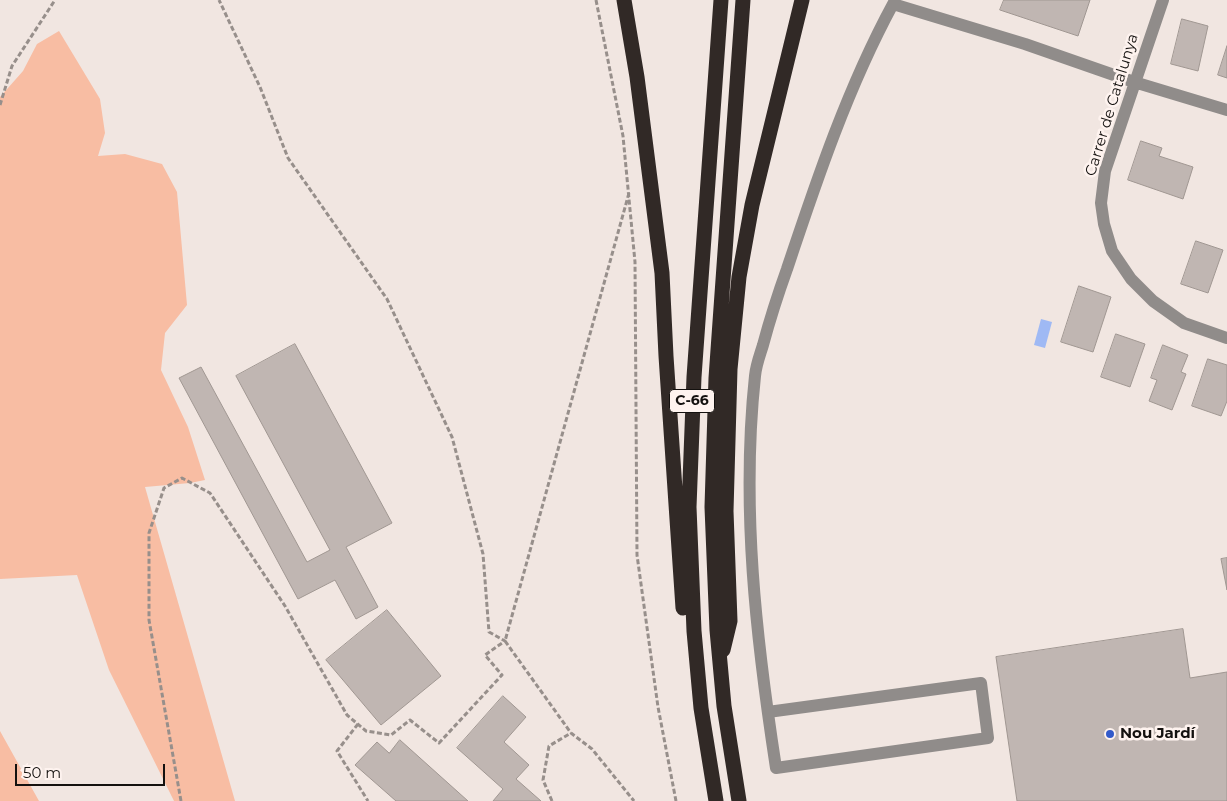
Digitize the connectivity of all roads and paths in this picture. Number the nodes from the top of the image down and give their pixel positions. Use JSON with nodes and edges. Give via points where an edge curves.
{"nodes":[{"id":1,"x":55,"y":0,"type":"edge"},
{"id":2,"x":220,"y":0,"type":"edge"},
{"id":3,"x":596,"y":0,"type":"edge"},
{"id":4,"x":624,"y":0,"type":"edge"},
{"id":5,"x":721,"y":0,"type":"edge"},
{"id":6,"x":743,"y":0,"type":"edge"},
{"id":7,"x":802,"y":0,"type":"edge"},
{"id":8,"x":1163,"y":0,"type":"edge"},
{"id":9,"x":1134,"y":82,"type":"junction"},
{"id":10,"x":0,"y":105,"type":"edge"},
{"id":11,"x":1227,"y":110,"type":"edge"},
{"id":12,"x":630,"y":190,"type":"junction"},
{"id":13,"x":1227,"y":338,"type":"edge"},
{"id":14,"x":505,"y":640,"type":"junction"},
{"id":15,"x":697,"y":657,"type":"junction"},
{"id":16,"x":720,"y":661,"type":"junction"},
{"id":17,"x":768,"y":712,"type":"junction"},
{"id":18,"x":358,"y":724,"type":"junction"},
{"id":19,"x":571,"y":733,"type":"junction"},
{"id":20,"x":181,"y":801,"type":"edge"},
{"id":21,"x":368,"y":801,"type":"edge"},
{"id":22,"x":552,"y":801,"type":"edge"},
{"id":23,"x":634,"y":801,"type":"edge"},
{"id":24,"x":676,"y":801,"type":"edge"},
{"id":25,"x":716,"y":801,"type":"edge"},
{"id":26,"x":739,"y":801,"type":"edge"}],
"edges":[{"from":1,"to":10,"type":"path","via":[[12,66]]},
{"from":2,"to":14,"type":"path","via":[[288,158],[386,299],[452,437],[483,554],[489,632]]},
{"from":3,"to":12,"type":"path","via":[[623,136]]},
{"from":4,"to":15,"type":"highway","via":[[662,273],[685,625]]},
{"from":5,"to":15,"type":"highway","number":"C-66","via":[[690,442],[689,507]]},
{"from":6,"to":16,"type":"highway","number":"C-66","via":[[712,443]]},
{"from":7,"to":16,"type":"highway","via":[[752,205],[739,277],[730,369],[726,511],[730,621]]},
{"from":8,"to":9,"type":"street","name":"Carrer de Catalunya"},
{"from":9,"to":11,"type":"street"},
{"from":9,"to":13,"type":"street","name":"Carrer de Catalunya","via":[[1105,171],[1101,203],[1112,251],[1131,279],[1153,301],[1184,323]]},
{"from":9,"to":17,"type":"street","via":[[1025,44],[893,4],[875,37],[819,173],[755,374],[749,501],[753,595]]},
{"from":12,"to":14,"type":"path"},
{"from":12,"to":24,"type":"path","via":[[635,262],[637,556],[658,707]]},
{"from":14,"to":18,"type":"path","via":[[485,655],[502,675],[439,743],[410,720],[391,735],[366,731]]},
{"from":14,"to":19,"type":"path"},
{"from":15,"to":25,"type":"highway","number":"C-66","via":[[701,708]]},
{"from":16,"to":26,"type":"highway","number":"C-66"},
{"from":17,"to":17,"type":"street","via":[[776,768],[988,738],[981,683]]},
{"from":18,"to":20,"type":"path","via":[[347,715],[285,606],[210,492],[182,478],[164,488],[149,533],[149,620]]},
{"from":18,"to":21,"type":"path","via":[[337,751]]},
{"from":19,"to":22,"type":"path","via":[[549,746],[543,780]]},
{"from":19,"to":23,"type":"path","via":[[592,749]]}]}
